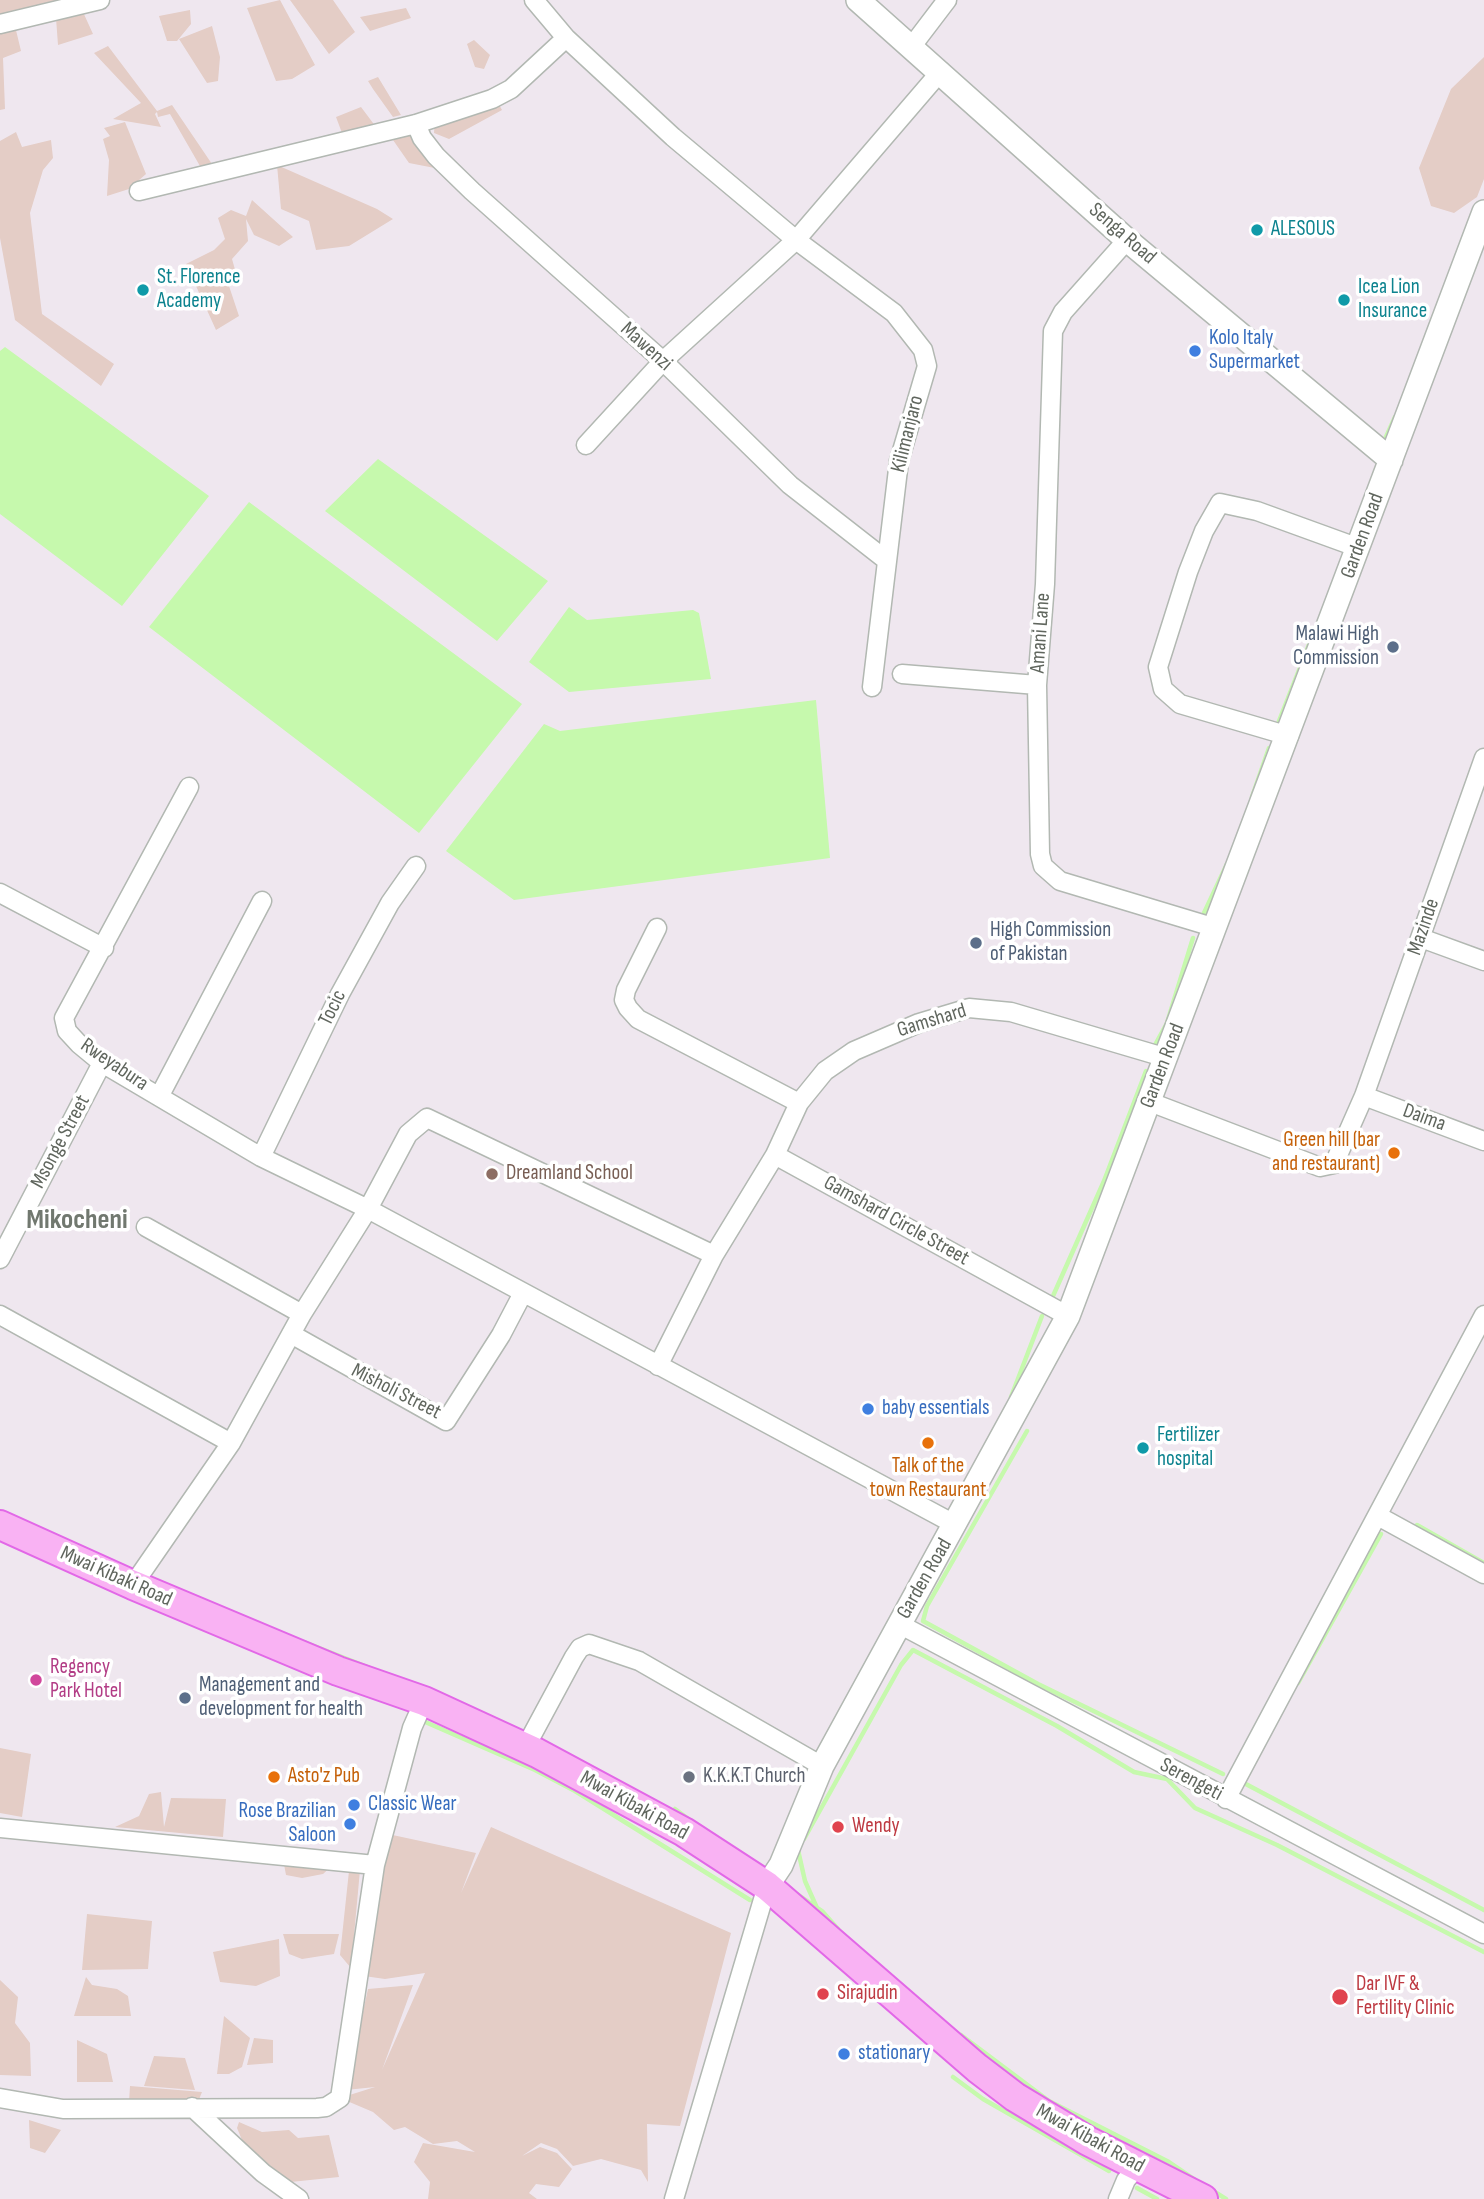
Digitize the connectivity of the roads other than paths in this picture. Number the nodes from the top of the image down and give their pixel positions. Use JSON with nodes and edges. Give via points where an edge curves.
{"nodes":[{"id":1,"x":100,"y":0,"type":"edge"},
{"id":2,"x":534,"y":0,"type":"edge"},
{"id":3,"x":858,"y":0,"type":"edge"},
{"id":4,"x":947,"y":0,"type":"edge"},
{"id":5,"x":0,"y":24,"type":"edge"},
{"id":6,"x":566,"y":38,"type":"junction"},
{"id":7,"x":912,"y":46,"type":"junction"},
{"id":8,"x":941,"y":71,"type":"junction"},
{"id":9,"x":416,"y":124,"type":"junction"},
{"id":10,"x":139,"y":191,"type":"dead end"},
{"id":11,"x":1484,"y":212,"type":"edge"},
{"id":12,"x":1480,"y":239,"type":"edge"},
{"id":13,"x":796,"y":240,"type":"junction"},
{"id":14,"x":1127,"y":240,"type":"junction"},
{"id":15,"x":663,"y":361,"type":"junction"},
{"id":16,"x":586,"y":445,"type":"dead end"},
{"id":17,"x":1391,"y":460,"type":"junction"},
{"id":18,"x":1359,"y":548,"type":"junction"},
{"id":19,"x":886,"y":560,"type":"junction"},
{"id":20,"x":902,"y":674,"type":"dead end"},
{"id":21,"x":1037,"y":685,"type":"junction"},
{"id":22,"x":872,"y":687,"type":"dead end"},
{"id":23,"x":1289,"y":736,"type":"junction"},
{"id":24,"x":1484,"y":758,"type":"edge"},
{"id":25,"x":1481,"y":778,"type":"edge"},
{"id":26,"x":189,"y":787,"type":"dead end"},
{"id":27,"x":416,"y":866,"type":"dead end"},
{"id":28,"x":0,"y":893,"type":"edge"},
{"id":29,"x":262,"y":901,"type":"dead end"},
{"id":30,"x":657,"y":928,"type":"dead end"},
{"id":31,"x":1216,"y":928,"type":"junction"},
{"id":32,"x":1421,"y":938,"type":"junction"},
{"id":33,"x":104,"y":948,"type":"junction"},
{"id":34,"x":1484,"y":961,"type":"edge"},
{"id":35,"x":1167,"y":1058,"type":"junction"},
{"id":36,"x":102,"y":1063,"type":"junction"},
{"id":37,"x":160,"y":1095,"type":"junction"},
{"id":38,"x":1364,"y":1096,"type":"junction"},
{"id":39,"x":799,"y":1102,"type":"junction"},
{"id":40,"x":1150,"y":1102,"type":"junction"},
{"id":41,"x":1484,"y":1140,"type":"edge"},
{"id":42,"x":775,"y":1155,"type":"junction"},
{"id":43,"x":261,"y":1157,"type":"junction"},
{"id":44,"x":368,"y":1209,"type":"junction"},
{"id":45,"x":146,"y":1227,"type":"dead end"},
{"id":46,"x":714,"y":1255,"type":"junction"},
{"id":47,"x":0,"y":1259,"type":"edge"},
{"id":48,"x":523,"y":1293,"type":"junction"},
{"id":49,"x":302,"y":1314,"type":"junction"},
{"id":50,"x":0,"y":1315,"type":"edge"},
{"id":51,"x":1484,"y":1315,"type":"edge"},
{"id":52,"x":1068,"y":1316,"type":"junction"},
{"id":53,"x":291,"y":1334,"type":"junction"},
{"id":54,"x":658,"y":1366,"type":"junction"},
{"id":55,"x":231,"y":1443,"type":"junction"},
{"id":56,"x":1378,"y":1516,"type":"junction"},
{"id":57,"x":0,"y":1525,"type":"edge"},
{"id":58,"x":956,"y":1525,"type":"junction"},
{"id":59,"x":1484,"y":1574,"type":"edge"},
{"id":60,"x":133,"y":1586,"type":"junction"},
{"id":61,"x":900,"y":1624,"type":"junction"},
{"id":62,"x":424,"y":1701,"type":"junction"},
{"id":63,"x":525,"y":1748,"type":"junction"},
{"id":64,"x":822,"y":1766,"type":"junction"},
{"id":65,"x":1226,"y":1799,"type":"junction"},
{"id":66,"x":0,"y":1828,"type":"edge"},
{"id":67,"x":375,"y":1865,"type":"junction"},
{"id":68,"x":767,"y":1886,"type":"junction"},
{"id":69,"x":1484,"y":1934,"type":"edge"},
{"id":70,"x":0,"y":2098,"type":"edge"},
{"id":71,"x":192,"y":2107,"type":"junction"},
{"id":72,"x":1138,"y":2166,"type":"junction"},
{"id":73,"x":299,"y":2199,"type":"edge"},
{"id":74,"x":674,"y":2199,"type":"edge"},
{"id":75,"x":1118,"y":2199,"type":"edge"},
{"id":76,"x":1203,"y":2199,"type":"edge"}],
"edges":[{"from":1,"to":5,"type":"street"},
{"from":2,"to":6,"type":"street","name":"Kilimanjaro"},
{"from":3,"to":7,"type":"street","name":"Senga Road"},
{"from":4,"to":7,"type":"street"},
{"from":6,"to":9,"type":"street","via":[[511,89]]},
{"from":6,"to":13,"type":"street","name":"Kilimanjaro","via":[[673,137]]},
{"from":7,"to":8,"type":"street","name":"Senga Road"},
{"from":8,"to":13,"type":"street"},
{"from":8,"to":14,"type":"street","name":"Senga Road"},
{"from":9,"to":10,"type":"street"},
{"from":9,"to":15,"type":"street","name":"Mawenzi","via":[[450,171]]},
{"from":11,"to":12,"type":"street","name":"Garden Road"},
{"from":12,"to":17,"type":"street","name":"Garden Road"},
{"from":13,"to":15,"type":"street"},
{"from":13,"to":19,"type":"street","name":"Kilimanjaro","via":[[894,313],[923,350],[926,366],[899,461]]},
{"from":14,"to":17,"type":"street","name":"Senga Road"},
{"from":14,"to":21,"type":"street","name":"Amani Lane","via":[[1063,312],[1053,331]]},
{"from":15,"to":16,"type":"street"},
{"from":15,"to":19,"type":"street","name":"Mawenzi","via":[[790,485]]},
{"from":17,"to":18,"type":"street","name":"Garden Road"},
{"from":18,"to":23,"type":"street","name":"Garden Road"},
{"from":18,"to":23,"type":"street","via":[[1257,511],[1220,503],[1188,572],[1158,667],[1163,689],[1180,704]]},
{"from":19,"to":22,"type":"street","name":"Kilimanjaro"},
{"from":20,"to":21,"type":"street"},
{"from":21,"to":31,"type":"street","name":"Amani Lane","via":[[1038,836],[1043,866],[1060,881]]},
{"from":23,"to":31,"type":"street","name":"Garden Road"},
{"from":24,"to":25,"type":"street","name":"Mazinde"},
{"from":25,"to":32,"type":"street","name":"Mazinde"},
{"from":26,"to":33,"type":"street","name":"Rweyabura"},
{"from":27,"to":43,"type":"street","name":"Tocic","via":[[340,994]]},
{"from":28,"to":33,"type":"street"},
{"from":29,"to":37,"type":"street"},
{"from":30,"to":39,"type":"street","via":[[626,990],[628,1008],[638,1019]]},
{"from":31,"to":35,"type":"street","name":"Garden Road"},
{"from":32,"to":34,"type":"street"},
{"from":32,"to":38,"type":"street","name":"Mazinde"},
{"from":33,"to":36,"type":"street","name":"Rweyabura","via":[[64,1018],[66,1031]]},
{"from":35,"to":39,"type":"street","name":"Gamshard","via":[[1011,1012],[969,1008],[854,1051],[825,1071]]},
{"from":35,"to":40,"type":"street","name":"Garden Road"},
{"from":36,"to":37,"type":"street","name":"Rweyabura"},
{"from":36,"to":47,"type":"street","name":"Msonge Street"},
{"from":37,"to":43,"type":"street","name":"Rweyabura"},
{"from":38,"to":40,"type":"street","name":"Mazinde","via":[[1337,1160],[1325,1167]]},
{"from":38,"to":41,"type":"street","name":"Daima"},
{"from":39,"to":42,"type":"street"},
{"from":40,"to":52,"type":"street","name":"Garden Road"},
{"from":42,"to":46,"type":"street"},
{"from":42,"to":52,"type":"street","name":"Gamshard Circle Street"},
{"from":43,"to":44,"type":"street","name":"Rweyabura"},
{"from":44,"to":46,"type":"street","via":[[408,1134],[427,1118]]},
{"from":44,"to":48,"type":"street","name":"Rweyabura"},
{"from":44,"to":49,"type":"street"},
{"from":45,"to":49,"type":"street"},
{"from":46,"to":54,"type":"street"},
{"from":48,"to":53,"type":"street","name":"Misholi Street","via":[[446,1421]]},
{"from":48,"to":54,"type":"street","name":"Rweyabura"},
{"from":49,"to":53,"type":"street"},
{"from":50,"to":55,"type":"street"},
{"from":51,"to":56,"type":"street"},
{"from":52,"to":58,"type":"street","name":"Garden Road"},
{"from":53,"to":55,"type":"street"},
{"from":54,"to":58,"type":"street","name":"Rweyabura"},
{"from":55,"to":60,"type":"street"},
{"from":56,"to":59,"type":"street"},
{"from":56,"to":65,"type":"street"},
{"from":57,"to":60,"type":"main road","name":"Mwai Kibaki Road"},
{"from":58,"to":61,"type":"street","name":"Garden Road"},
{"from":60,"to":62,"type":"main road","name":"Mwai Kibaki Road","via":[[338,1671]]},
{"from":61,"to":64,"type":"street","name":"Garden Road"},
{"from":61,"to":65,"type":"street","name":"Serengeti"},
{"from":62,"to":63,"type":"main road","name":"Mwai Kibaki Road"},
{"from":62,"to":67,"type":"street","via":[[412,1728]]},
{"from":63,"to":64,"type":"street","via":[[574,1657],[589,1644],[639,1661]]},
{"from":63,"to":68,"type":"main road","name":"Mwai Kibaki Road","via":[[684,1832]]},
{"from":64,"to":68,"type":"street","name":"Garden Road"},
{"from":65,"to":69,"type":"street","name":"Serengeti"},
{"from":66,"to":67,"type":"street"},
{"from":67,"to":71,"type":"street","via":[[340,2098],[317,2108]]},
{"from":68,"to":72,"type":"main road","name":"Mwai Kibaki Road","via":[[1006,2090]]},
{"from":68,"to":74,"type":"street"},
{"from":70,"to":71,"type":"street","via":[[63,2109]]},
{"from":71,"to":73,"type":"street","via":[[263,2173]]},
{"from":72,"to":75,"type":"street"},
{"from":72,"to":76,"type":"main road","name":"Mwai Kibaki Road"}]}
